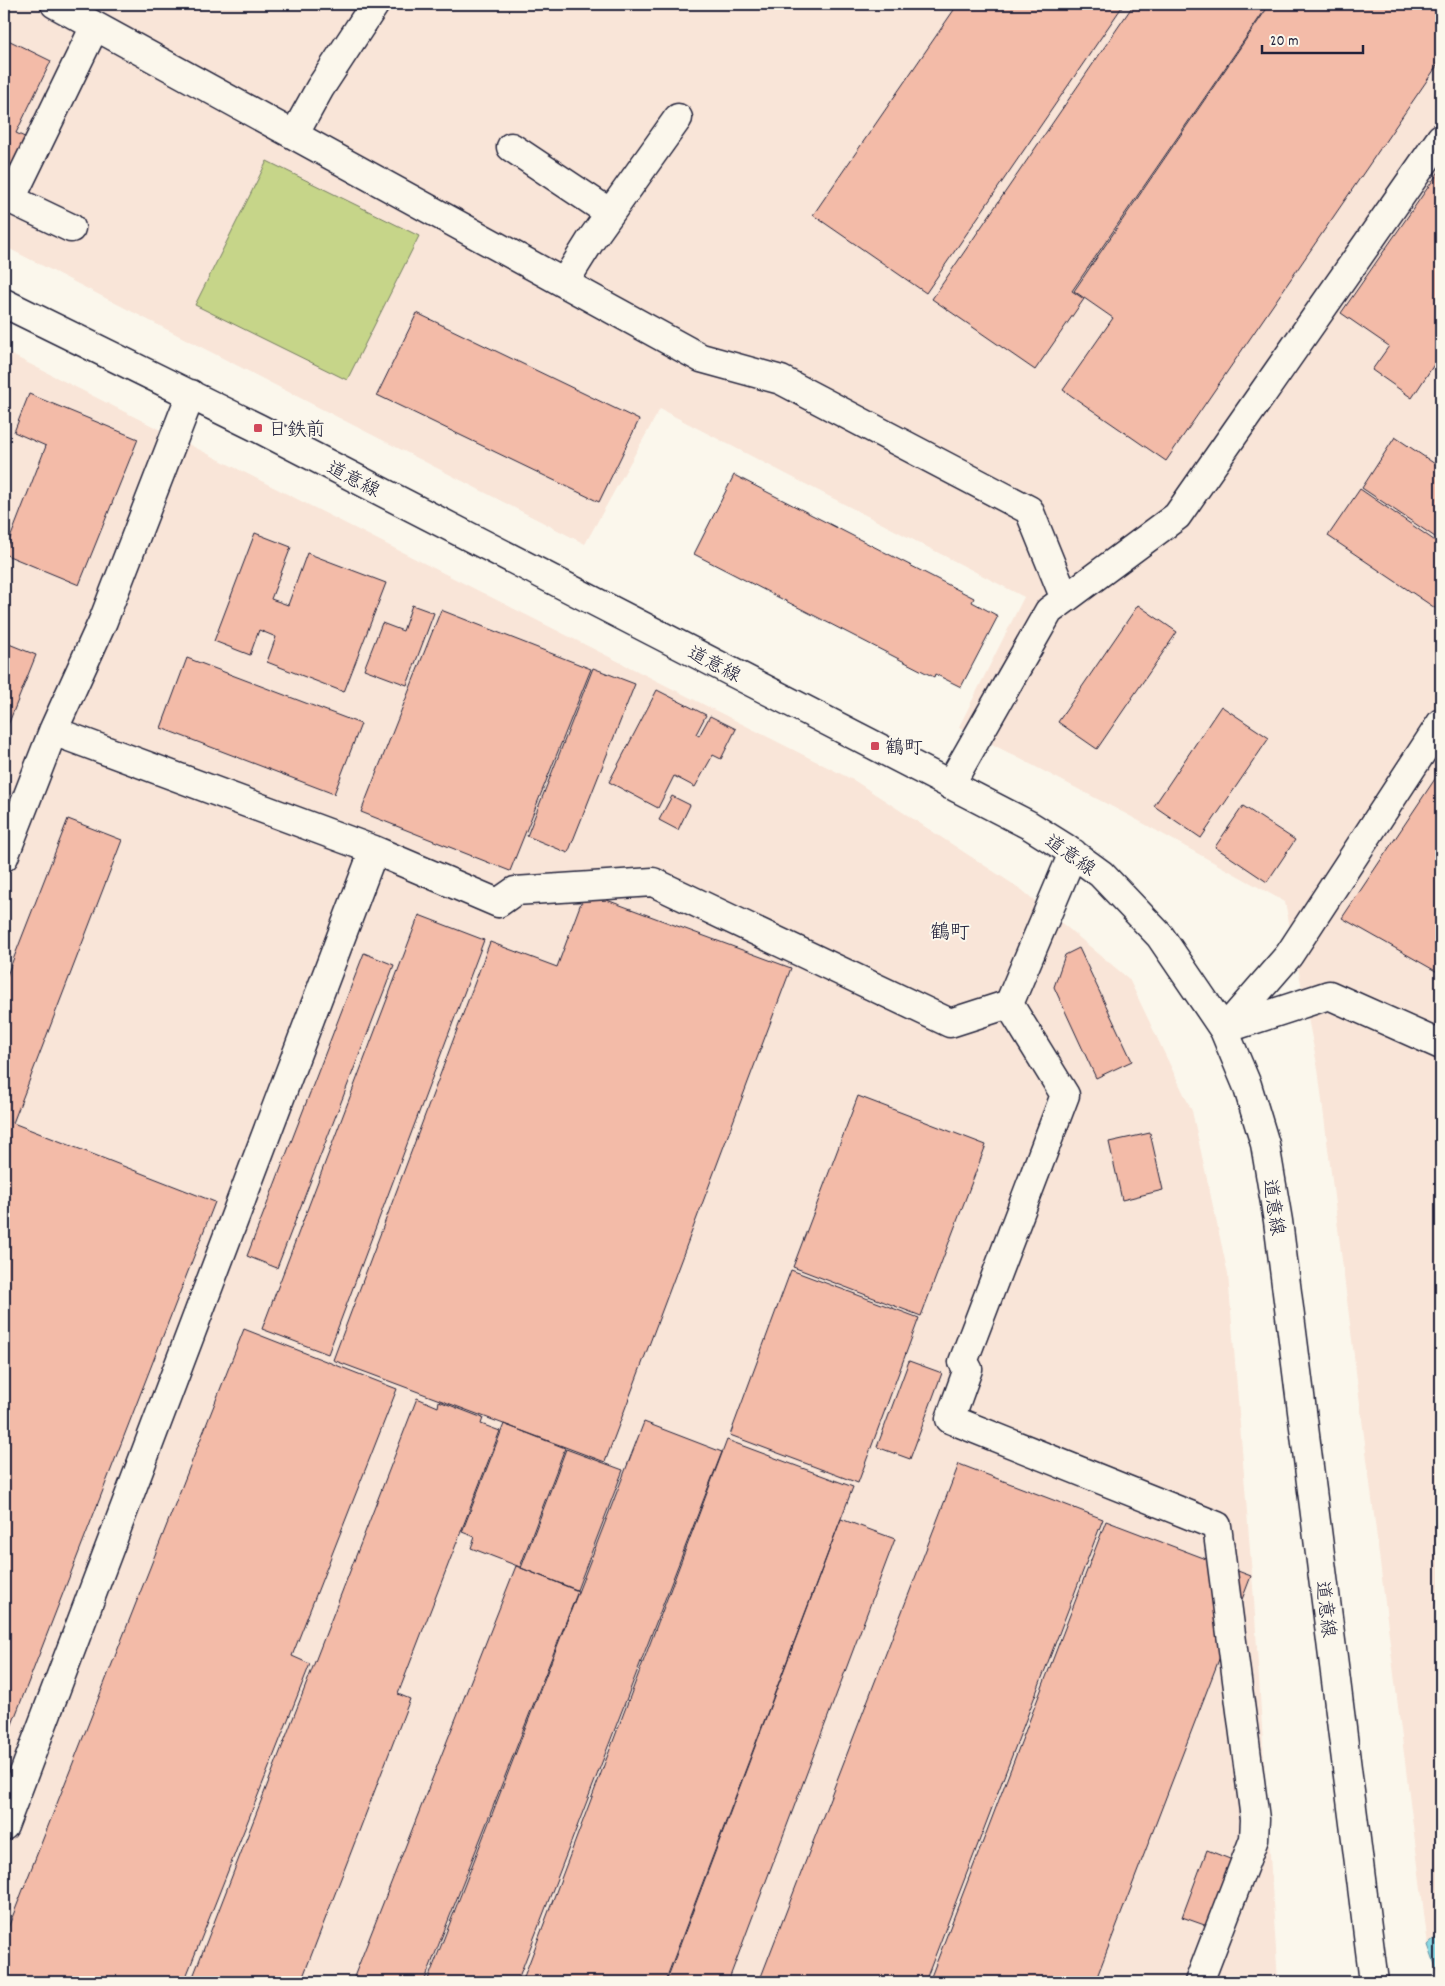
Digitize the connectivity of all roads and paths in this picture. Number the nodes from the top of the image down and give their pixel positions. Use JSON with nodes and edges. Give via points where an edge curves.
{"nodes":[{"id":1,"x":55,"y":4,"type":"edge"},
{"id":2,"x":375,"y":4,"type":"edge"},
{"id":3,"x":96,"y":26,"type":"junction"},
{"id":4,"x":678,"y":118,"type":"dead end"},
{"id":5,"x":294,"y":135,"type":"junction"},
{"id":6,"x":1441,"y":138,"type":"edge"},
{"id":7,"x":512,"y":148,"type":"dead end"},
{"id":8,"x":7,"y":198,"type":"edge"},
{"id":9,"x":610,"y":213,"type":"junction"},
{"id":10,"x":71,"y":228,"type":"dead end"},
{"id":11,"x":564,"y":283,"type":"junction"},
{"id":12,"x":4,"y":303,"type":"edge"},
{"id":13,"x":191,"y":394,"type":"junction"},
{"id":14,"x":1066,"y":598,"type":"junction"},
{"id":15,"x":1441,"y":722,"type":"edge"},
{"id":16,"x":53,"y":731,"type":"junction"},
{"id":17,"x":950,"y":785,"type":"junction"},
{"id":18,"x":374,"y":850,"type":"junction"},
{"id":19,"x":1073,"y":853,"type":"junction"},
{"id":20,"x":4,"y":857,"type":"edge"},
{"id":21,"x":1009,"y":1004,"type":"junction"},
{"id":22,"x":1224,"y":1030,"type":"junction"},
{"id":23,"x":1441,"y":1045,"type":"edge"},
{"id":24,"x":4,"y":1826,"type":"edge"},
{"id":25,"x":1373,"y":1972,"type":"edge"},
{"id":26,"x":1199,"y":1982,"type":"edge"}],
"edges":[{"from":1,"to":3,"type":"street"},
{"from":2,"to":5,"type":"street","via":[[320,88]]},
{"from":3,"to":5,"type":"street"},
{"from":3,"to":8,"type":"street"},
{"from":4,"to":9,"type":"street"},
{"from":5,"to":11,"type":"street"},
{"from":6,"to":14,"type":"street","via":[[1177,516]]},
{"from":7,"to":9,"type":"street"},
{"from":8,"to":10,"type":"street"},
{"from":9,"to":11,"type":"street"},
{"from":11,"to":14,"type":"street","via":[[701,358],[781,380],[1028,510]]},
{"from":12,"to":13,"type":"street","name":"道意線"},
{"from":13,"to":16,"type":"street","via":[[103,621]]},
{"from":13,"to":17,"type":"street","name":"道意線"},
{"from":14,"to":17,"type":"street","via":[[1049,611]]},
{"from":15,"to":22,"type":"street","via":[[1289,956]]},
{"from":16,"to":18,"type":"street"},
{"from":16,"to":20,"type":"street"},
{"from":17,"to":19,"type":"street","name":"道意線","via":[[1029,825]]},
{"from":18,"to":21,"type":"street","via":[[498,903],[515,891],[653,882],[950,1023]]},
{"from":18,"to":24,"type":"street"},
{"from":19,"to":21,"type":"street"},
{"from":19,"to":22,"type":"street","name":"道意線","via":[[1101,874],[1160,936]]},
{"from":21,"to":26,"type":"street","via":[[1065,1095],[963,1362],[968,1369],[950,1419],[1217,1526],[1255,1819],[1254,1839]]},
{"from":22,"to":23,"type":"street","via":[[1329,995]]},
{"from":22,"to":25,"type":"street","name":"道意線","via":[[1265,1144],[1276,1211]]}]}
